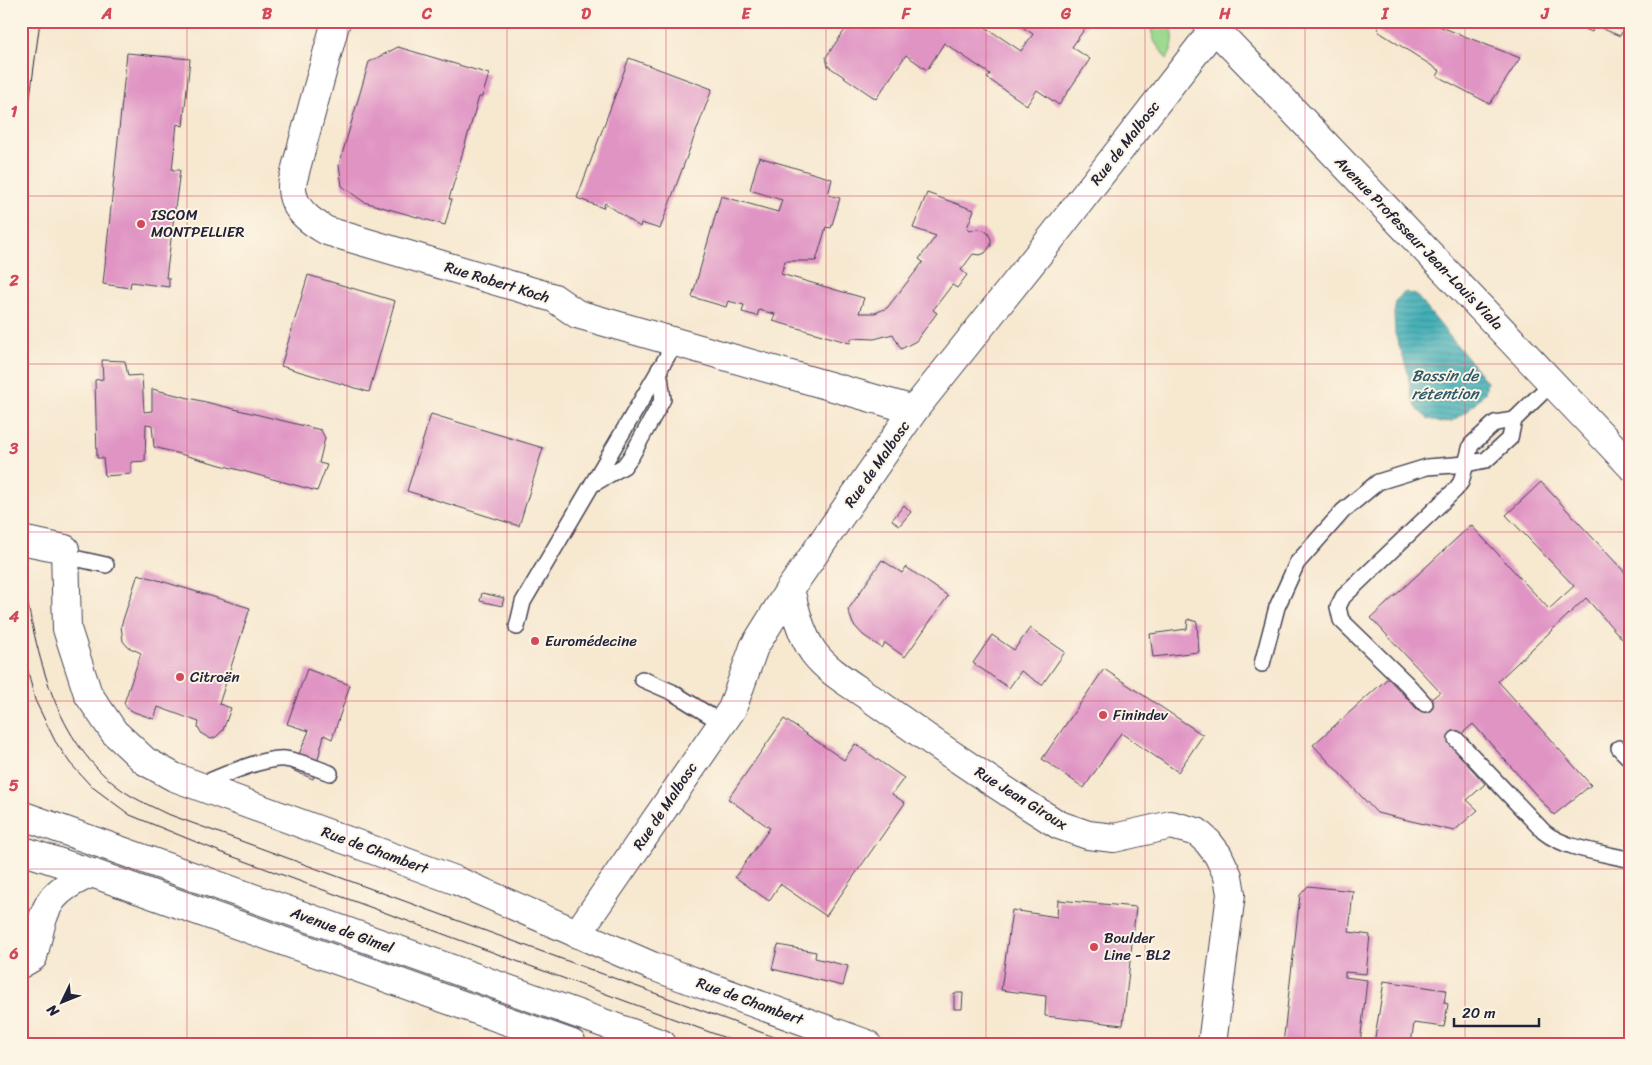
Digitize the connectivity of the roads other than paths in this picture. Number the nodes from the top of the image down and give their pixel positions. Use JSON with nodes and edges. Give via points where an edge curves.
{"nodes":[{"id":1,"x":336,"y":21,"type":"edge"},
{"id":2,"x":1213,"y":24,"type":"edge"},
{"id":3,"x":676,"y":343,"type":"junction"},
{"id":4,"x":1552,"y":383,"type":"junction"},
{"id":5,"x":914,"y":410,"type":"junction"},
{"id":6,"x":1514,"y":420,"type":"junction"},
{"id":7,"x":1466,"y":464,"type":"junction"},
{"id":8,"x":1631,"y":466,"type":"edge"},
{"id":9,"x":21,"y":540,"type":"edge"},
{"id":10,"x":65,"y":556,"type":"junction"},
{"id":11,"x":106,"y":565,"type":"dead end"},
{"id":12,"x":790,"y":589,"type":"junction"},
{"id":13,"x":517,"y":627,"type":"dead end"},
{"id":14,"x":1262,"y":664,"type":"dead end"},
{"id":15,"x":642,"y":679,"type":"dead end"},
{"id":16,"x":1425,"y":704,"type":"dead end"},
{"id":17,"x":722,"y":723,"type":"junction"},
{"id":18,"x":1456,"y":739,"type":"dead end"},
{"id":19,"x":1619,"y":748,"type":"dead end"},
{"id":20,"x":1631,"y":760,"type":"edge"},
{"id":21,"x":330,"y":773,"type":"dead end"},
{"id":22,"x":198,"y":786,"type":"junction"},
{"id":23,"x":21,"y":814,"type":"edge"},
{"id":24,"x":21,"y":850,"type":"edge"},
{"id":25,"x":1631,"y":860,"type":"edge"},
{"id":26,"x":92,"y":873,"type":"junction"},
{"id":27,"x":577,"y":934,"type":"junction"},
{"id":28,"x":21,"y":964,"type":"edge"},
{"id":29,"x":572,"y":1044,"type":"edge"},
{"id":30,"x":662,"y":1044,"type":"edge"},
{"id":31,"x":867,"y":1044,"type":"edge"},
{"id":32,"x":1212,"y":1044,"type":"edge"}],
"edges":[{"from":1,"to":3,"type":"street","name":"Rue Robert Koch","via":[[292,187],[295,203],[303,214],[328,232],[554,298],[577,314]]},
{"from":2,"to":4,"type":"street","name":"Avenue Professeur Jean-Louis Viala"},
{"from":2,"to":5,"type":"street","name":"Rue de Malbosc","via":[[1053,236]]},
{"from":3,"to":5,"type":"street","name":"Rue Robert Koch"},
{"from":3,"to":13,"type":"lane","via":[[659,369],[663,399],[632,456],[624,466],[594,484],[523,602]]},
{"from":4,"to":6,"type":"lane"},
{"from":4,"to":8,"type":"street","name":"Avenue Professeur Jean-Louis Viala"},
{"from":5,"to":12,"type":"street","name":"Rue de Malbosc"},
{"from":6,"to":7,"type":"lane","via":[[1510,438],[1486,460]]},
{"from":6,"to":7,"type":"lane","via":[[1495,423],[1471,444]]},
{"from":7,"to":14,"type":"lane","via":[[1428,466],[1378,482],[1343,511],[1296,564],[1277,607]]},
{"from":7,"to":16,"type":"lane","via":[[1456,488],[1343,597],[1338,607],[1341,620]]},
{"from":9,"to":10,"type":"street","via":[[65,549]]},
{"from":10,"to":11,"type":"lane"},
{"from":10,"to":22,"type":"street","name":"Rue de Chambert","via":[[67,628],[88,694],[114,732],[145,761]]},
{"from":12,"to":17,"type":"street","name":"Rue de Malbosc","via":[[754,647],[732,709]]},
{"from":12,"to":32,"type":"street","name":"Rue Jean Giroux","via":[[808,642],[831,670],[1059,825],[1088,835],[1114,838],[1171,825],[1197,832],[1208,842],[1228,876],[1231,894]]},
{"from":15,"to":17,"type":"lane","via":[[672,692]]},
{"from":17,"to":27,"type":"street","name":"Rue de Malbosc"},
{"from":18,"to":25,"type":"lane","via":[[1551,838]]},
{"from":19,"to":20,"type":"lane"},
{"from":21,"to":22,"type":"lane","via":[[295,761],[276,759],[232,771]]},
{"from":22,"to":27,"type":"street","name":"Rue de Chambert","via":[[455,880]]},
{"from":23,"to":30,"type":"street","name":"Avenue de Gimel"},
{"from":24,"to":26,"type":"street","name":"Avenue de Gimel"},
{"from":26,"to":28,"type":"street","via":[[59,890],[48,903],[33,957]]},
{"from":26,"to":29,"type":"street","name":"Avenue de Gimel"},
{"from":27,"to":31,"type":"street","name":"Rue de Chambert","via":[[652,966]]}]}
